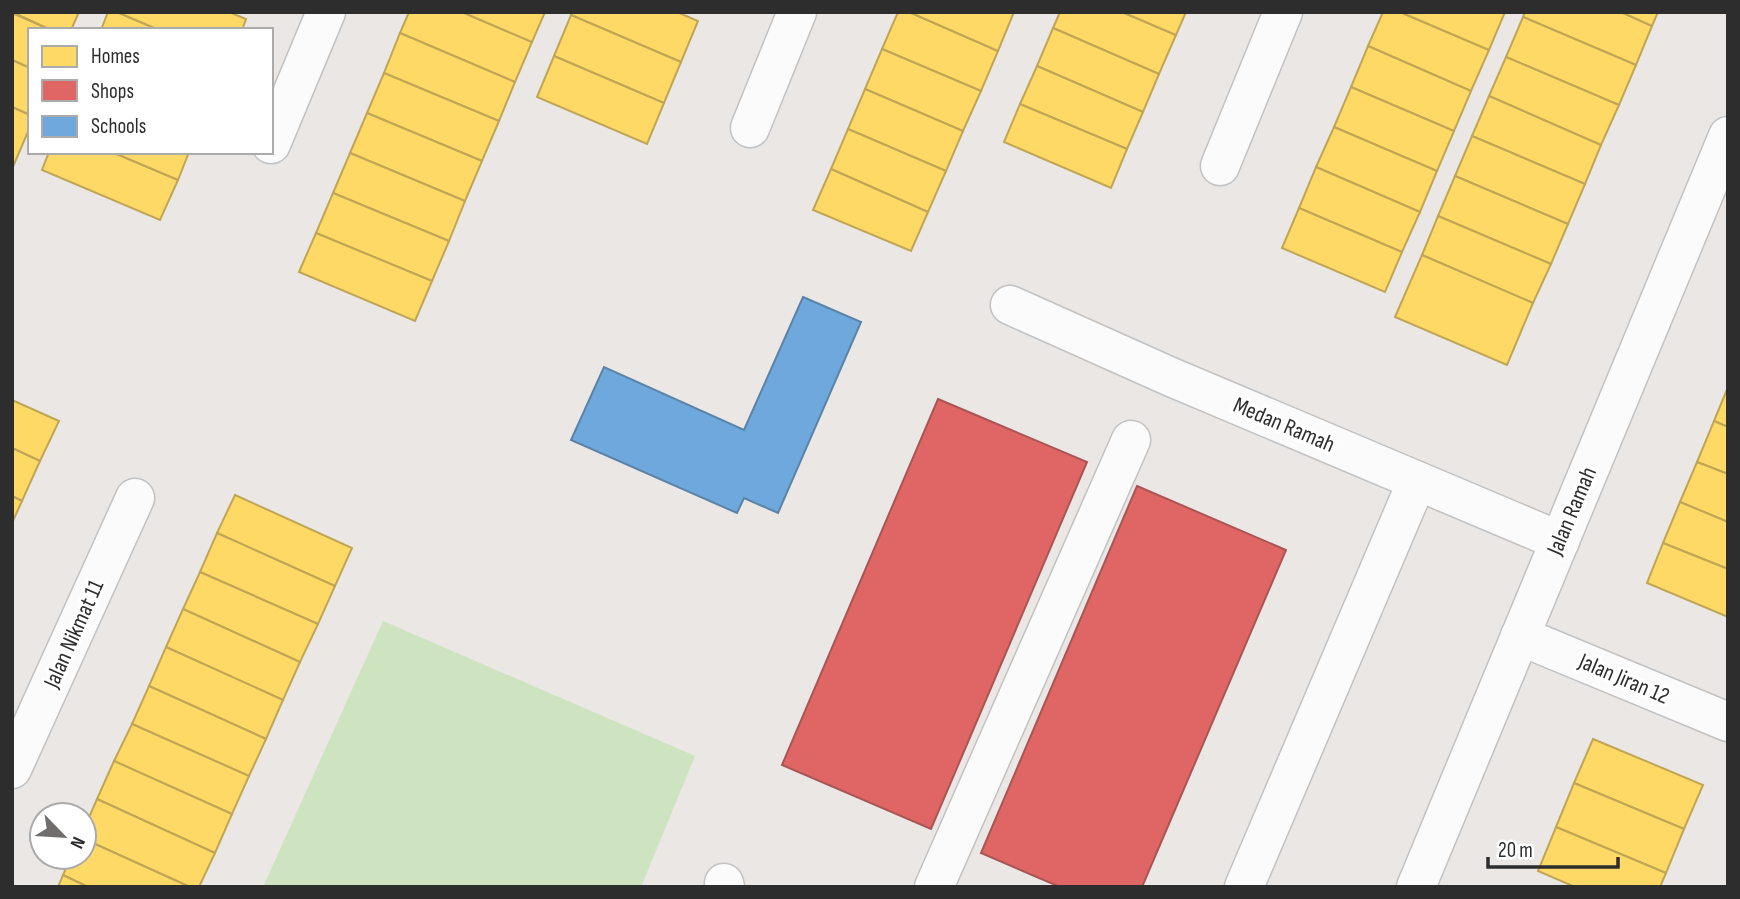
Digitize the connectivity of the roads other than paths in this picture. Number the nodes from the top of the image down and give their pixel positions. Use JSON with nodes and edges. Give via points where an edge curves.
{"nodes":[{"id":1,"x":326,"y":12,"type":"edge"},
{"id":2,"x":797,"y":12,"type":"edge"},
{"id":3,"x":1283,"y":12,"type":"edge"},
{"id":4,"x":750,"y":128,"type":"dead end"},
{"id":5,"x":1728,"y":136,"type":"edge"},
{"id":6,"x":273,"y":140,"type":"edge"},
{"id":7,"x":1220,"y":166,"type":"dead end"},
{"id":8,"x":1010,"y":305,"type":"dead end"},
{"id":9,"x":1131,"y":440,"type":"dead end"},
{"id":10,"x":1417,"y":481,"type":"junction"},
{"id":11,"x":135,"y":498,"type":"dead end"},
{"id":12,"x":1560,"y":541,"type":"junction"},
{"id":13,"x":1520,"y":636,"type":"junction"},
{"id":14,"x":1728,"y":722,"type":"edge"},
{"id":15,"x":12,"y":769,"type":"edge"},
{"id":16,"x":934,"y":887,"type":"edge"},
{"id":17,"x":1244,"y":887,"type":"edge"},
{"id":18,"x":1416,"y":887,"type":"edge"}],
"edges":[{"from":1,"to":6,"type":"street"},
{"from":2,"to":4,"type":"street"},
{"from":3,"to":7,"type":"street"},
{"from":5,"to":12,"type":"street","name":"Jalan Ramah"},
{"from":8,"to":10,"type":"street","name":"Medan Ramah"},
{"from":9,"to":16,"type":"street"},
{"from":10,"to":12,"type":"street","name":"Medan Ramah"},
{"from":10,"to":17,"type":"street"},
{"from":11,"to":15,"type":"street","name":"Jalan Nikmat 11"},
{"from":12,"to":13,"type":"street","name":"Jalan Ramah"},
{"from":13,"to":14,"type":"street","name":"Jalan Jiran 12"},
{"from":13,"to":18,"type":"street","name":"Jalan Ramah"}]}
